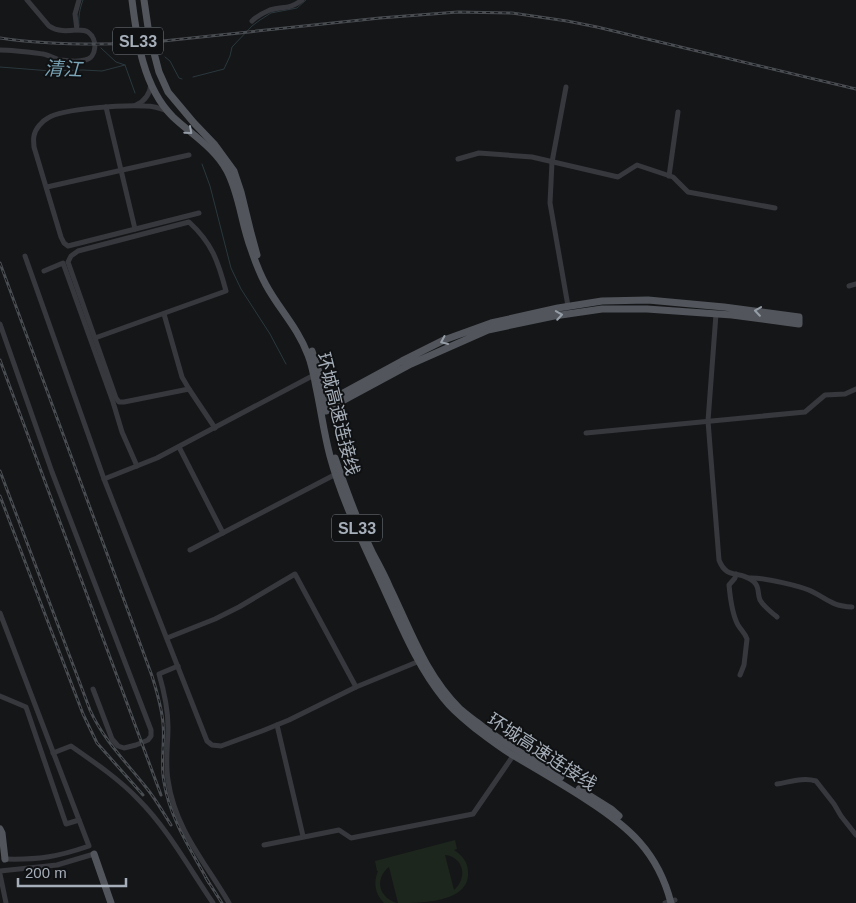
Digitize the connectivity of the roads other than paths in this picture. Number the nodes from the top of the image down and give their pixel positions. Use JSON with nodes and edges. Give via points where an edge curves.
{"nodes":[{"id":1,"x":27,"y":0,"type":"edge"},
{"id":2,"x":79,"y":0,"type":"edge"},
{"id":3,"x":144,"y":0,"type":"edge"},
{"id":4,"x":302,"y":0,"type":"edge"},
{"id":5,"x":132,"y":1,"type":"edge"},
{"id":6,"x":252,"y":21,"type":"dead end"},
{"id":7,"x":77,"y":30,"type":"junction"},
{"id":8,"x":0,"y":50,"type":"edge"},
{"id":9,"x":149,"y":82,"type":"junction"},
{"id":10,"x":566,"y":87,"type":"dead end"},
{"id":11,"x":132,"y":106,"type":"junction"},
{"id":12,"x":106,"y":108,"type":"junction"},
{"id":13,"x":168,"y":111,"type":"junction"},
{"id":14,"x":678,"y":112,"type":"dead end"},
{"id":15,"x":190,"y":155,"type":"dead end"},
{"id":16,"x":458,"y":159,"type":"dead end"},
{"id":17,"x":552,"y":162,"type":"junction"},
{"id":18,"x":121,"y":171,"type":"junction"},
{"id":19,"x":669,"y":176,"type":"junction"},
{"id":20,"x":47,"y":188,"type":"junction"},
{"id":21,"x":775,"y":208,"type":"dead end"},
{"id":22,"x":199,"y":213,"type":"dead end"},
{"id":23,"x":135,"y":229,"type":"junction"},
{"id":24,"x":25,"y":256,"type":"dead end"},
{"id":25,"x":44,"y":271,"type":"dead end"},
{"id":26,"x":856,"y":284,"type":"edge"},
{"id":27,"x":849,"y":286,"type":"dead end"},
{"id":28,"x":568,"y":306,"type":"junction"},
{"id":29,"x":164,"y":314,"type":"junction"},
{"id":30,"x":716,"y":314,"type":"junction"},
{"id":31,"x":0,"y":324,"type":"edge"},
{"id":32,"x":95,"y":338,"type":"junction"},
{"id":33,"x":316,"y":373,"type":"junction"},
{"id":34,"x":189,"y":389,"type":"junction"},
{"id":35,"x":856,"y":389,"type":"edge"},
{"id":36,"x":323,"y":408,"type":"junction"},
{"id":37,"x":708,"y":421,"type":"junction"},
{"id":38,"x":215,"y":428,"type":"junction"},
{"id":39,"x":586,"y":433,"type":"dead end"},
{"id":40,"x":179,"y":446,"type":"junction"},
{"id":41,"x":138,"y":466,"type":"junction"},
{"id":42,"x":338,"y":473,"type":"junction"},
{"id":43,"x":104,"y":479,"type":"junction"},
{"id":44,"x":223,"y":533,"type":"junction"},
{"id":45,"x":190,"y":550,"type":"dead end"},
{"id":46,"x":736,"y":574,"type":"junction"},
{"id":47,"x":748,"y":578,"type":"junction"},
{"id":48,"x":852,"y":607,"type":"dead end"},
{"id":49,"x":0,"y":613,"type":"edge"},
{"id":50,"x":777,"y":617,"type":"dead end"},
{"id":51,"x":166,"y":638,"type":"junction"},
{"id":52,"x":421,"y":661,"type":"junction"},
{"id":53,"x":178,"y":666,"type":"junction"},
{"id":54,"x":740,"y":675,"type":"dead end"},
{"id":55,"x":356,"y":687,"type":"junction"},
{"id":56,"x":93,"y":688,"type":"dead end"},
{"id":57,"x":0,"y":696,"type":"edge"},
{"id":58,"x":277,"y":725,"type":"junction"},
{"id":59,"x":53,"y":753,"type":"junction"},
{"id":60,"x":515,"y":753,"type":"junction"},
{"id":61,"x":778,"y":784,"type":"dead end"},
{"id":62,"x":79,"y":820,"type":"junction"},
{"id":63,"x":0,"y":829,"type":"edge"},
{"id":64,"x":856,"y":835,"type":"edge"},
{"id":65,"x":303,"y":836,"type":"junction"},
{"id":66,"x":0,"y":840,"type":"edge"},
{"id":67,"x":264,"y":845,"type":"dead end"},
{"id":68,"x":94,"y":854,"type":"joint"},
{"id":69,"x":4,"y":859,"type":"junction"},
{"id":70,"x":0,"y":872,"type":"edge"},
{"id":71,"x":671,"y":902,"type":"edge"},
{"id":72,"x":6,"y":903,"type":"edge"},
{"id":73,"x":111,"y":903,"type":"edge"},
{"id":74,"x":213,"y":903,"type":"edge"},
{"id":75,"x":229,"y":903,"type":"edge"}],
"edges":[{"from":1,"to":7,"type":"street","via":[[54,29]]},
{"from":2,"to":7,"type":"street","via":[[75,14]]},
{"from":3,"to":33,"type":"main road","name":"环城高速连接线","number":"SL33","via":[[149,34],[168,92],[234,171],[260,263],[270,284],[304,333],[313,354]]},
{"from":4,"to":6,"type":"street","via":[[288,8],[269,11]]},
{"from":5,"to":9,"type":"main road","name":"环城高速连接线","number":"SL33"},
{"from":7,"to":8,"type":"street","via":[[90,33],[93,38],[94,54],[87,60],[62,60]]},
{"from":9,"to":11,"type":"street","via":[[147,97]]},
{"from":9,"to":13,"type":"main road","name":"环城高速连接线","number":"SL33"},
{"from":10,"to":17,"type":"street"},
{"from":11,"to":12,"type":"street"},
{"from":11,"to":13,"type":"street","via":[[151,106]]},
{"from":12,"to":18,"type":"street"},
{"from":12,"to":20,"type":"street","via":[[54,115],[38,126],[34,148]]},
{"from":13,"to":33,"type":"main road","name":"环城高速连接线","number":"SL33","one_way":true,"via":[[210,148],[226,170],[237,193],[246,234],[266,286],[299,334]]},
{"from":14,"to":19,"type":"street"},
{"from":15,"to":18,"type":"street"},
{"from":16,"to":17,"type":"street","via":[[479,153]]},
{"from":17,"to":19,"type":"street","via":[[618,177],[637,165]]},
{"from":17,"to":28,"type":"street","via":[[550,204]]},
{"from":18,"to":20,"type":"street"},
{"from":18,"to":23,"type":"street"},
{"from":19,"to":21,"type":"street","via":[[688,192]]},
{"from":20,"to":23,"type":"street","via":[[61,237],[68,246]]},
{"from":22,"to":23,"type":"street"},
{"from":24,"to":43,"type":"street"},
{"from":25,"to":41,"type":"street","via":[[63,263],[122,432]]},
{"from":26,"to":27,"type":"street"},
{"from":30,"to":28,"type":"main road","one_way":true,"via":[[799,324],[799,317],[648,300]]},
{"from":28,"to":36,"type":"main road","one_way":true,"via":[[491,323],[444,340]]},
{"from":29,"to":32,"type":"street"},
{"from":29,"to":32,"type":"street","via":[[226,291],[220,267],[207,241],[189,222],[78,251],[71,256],[68,262]]},
{"from":29,"to":34,"type":"street","via":[[182,377]]},
{"from":36,"to":30,"type":"main road","one_way":true,"via":[[488,330],[602,309]]},
{"from":30,"to":37,"type":"street"},
{"from":31,"to":56,"type":"street","via":[[52,472],[151,730],[148,740],[124,748],[118,746]]},
{"from":32,"to":34,"type":"street","via":[[119,402]]},
{"from":33,"to":36,"type":"main road","name":"环城高速连接线","number":"SL33"},
{"from":33,"to":38,"type":"street"},
{"from":34,"to":38,"type":"street"},
{"from":35,"to":37,"type":"street","via":[[845,394],[825,395],[805,412]]},
{"from":36,"to":42,"type":"main road","name":"环城高速连接线","number":"SL33"},
{"from":37,"to":39,"type":"street"},
{"from":37,"to":46,"type":"street","via":[[719,560],[726,572]]},
{"from":38,"to":40,"type":"street"},
{"from":40,"to":41,"type":"street"},
{"from":40,"to":44,"type":"street"},
{"from":41,"to":43,"type":"street"},
{"from":42,"to":44,"type":"street"},
{"from":42,"to":52,"type":"main road","name":"环城高速连接线","number":"SL33"},
{"from":43,"to":51,"type":"street"},
{"from":44,"to":45,"type":"street"},
{"from":46,"to":47,"type":"street"},
{"from":46,"to":54,"type":"street","via":[[729,591],[736,623],[746,638]]},
{"from":47,"to":48,"type":"street","via":[[796,586],[838,606]]},
{"from":47,"to":50,"type":"street","via":[[758,587],[761,601]]},
{"from":49,"to":59,"type":"street"},
{"from":51,"to":53,"type":"street"},
{"from":51,"to":55,"type":"street","via":[[239,607],[295,574]]},
{"from":52,"to":55,"type":"street"},
{"from":52,"to":60,"type":"main road","name":"环城高速连接线","number":"SL33","via":[[462,711]]},
{"from":53,"to":58,"type":"street","via":[[207,741],[212,745],[220,746]]},
{"from":53,"to":75,"type":"street","via":[[159,674],[167,710],[166,767],[170,795],[183,830]]},
{"from":55,"to":58,"type":"street"},
{"from":57,"to":62,"type":"street","via":[[26,707],[66,824]]},
{"from":58,"to":65,"type":"street"},
{"from":59,"to":62,"type":"street"},
{"from":59,"to":74,"type":"street","via":[[71,746],[133,794],[156,820]]},
{"from":60,"to":65,"type":"street","via":[[473,814],[351,838],[339,830]]},
{"from":60,"to":71,"type":"main road","name":"环城高速连接线","number":"SL33","via":[[561,777],[610,809],[642,837],[665,873]]},
{"from":61,"to":64,"type":"street","via":[[803,779],[816,781]]},
{"from":62,"to":69,"type":"street","via":[[89,846],[48,858]]},
{"from":63,"to":69,"type":"main road"},
{"from":65,"to":67,"type":"street"},
{"from":66,"to":69,"type":"main road"},
{"from":68,"to":70,"type":"street","via":[[57,865]]},
{"from":68,"to":73,"type":"main road"},
{"from":70,"to":72,"type":"street"}]}
